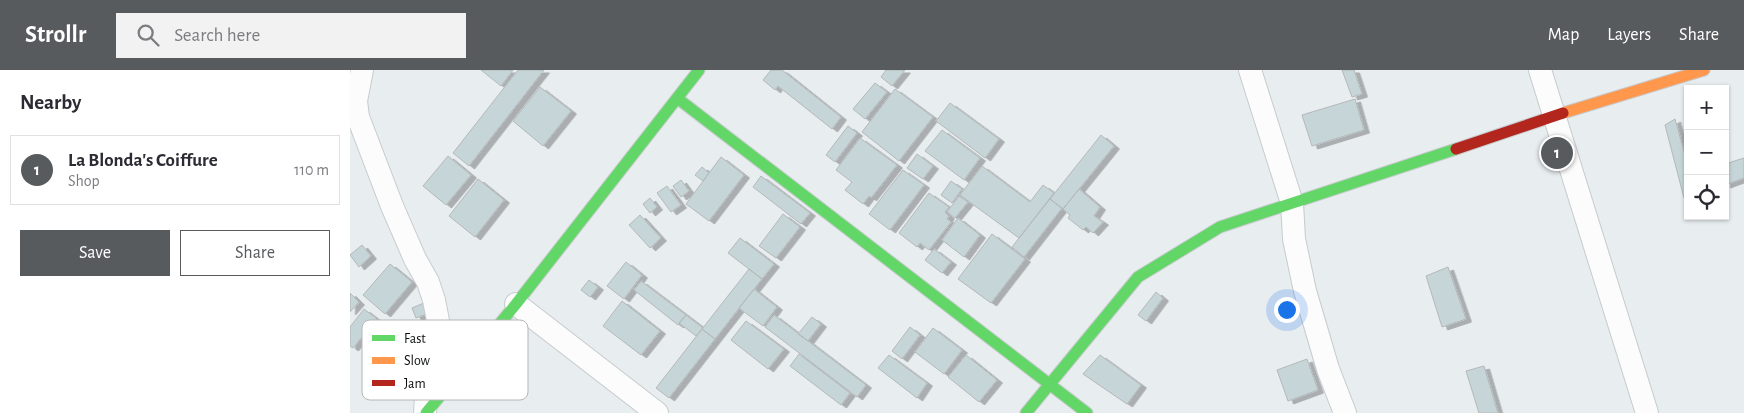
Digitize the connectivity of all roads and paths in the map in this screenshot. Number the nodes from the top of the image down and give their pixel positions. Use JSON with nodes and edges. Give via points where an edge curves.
{"nodes":[{"id":1,"x":362,"y":70,"type":"edge"},
{"id":2,"x":699,"y":70,"type":"edge"},
{"id":3,"x":1250,"y":70,"type":"edge"},
{"id":4,"x":1540,"y":70,"type":"edge"},
{"id":5,"x":1704,"y":70,"type":"edge"},
{"id":6,"x":677,"y":98,"type":"junction"},
{"id":7,"x":1554,"y":116,"type":"junction"},
{"id":8,"x":1292,"y":203,"type":"junction"},
{"id":9,"x":516,"y":304,"type":"junction"},
{"id":10,"x":438,"y":320,"type":"edge"},
{"id":11,"x":503,"y":320,"type":"edge"},
{"id":12,"x":1049,"y":385,"type":"junction"},
{"id":13,"x":426,"y":400,"type":"edge"},
{"id":14,"x":436,"y":400,"type":"edge"},
{"id":15,"x":425,"y":413,"type":"edge"},
{"id":16,"x":656,"y":413,"type":"edge"},
{"id":17,"x":1026,"y":413,"type":"edge"},
{"id":18,"x":1087,"y":413,"type":"edge"},
{"id":19,"x":1345,"y":413,"type":"edge"},
{"id":20,"x":1647,"y":413,"type":"edge"}],
"edges":[{"from":1,"to":10,"type":"street","via":[[356,101],[358,117],[392,206],[428,282]]},
{"from":2,"to":6,"type":"street"},
{"from":3,"to":8,"type":"street"},
{"from":4,"to":7,"type":"street"},
{"from":5,"to":7,"type":"street"},
{"from":6,"to":9,"type":"street"},
{"from":6,"to":12,"type":"street"},
{"from":7,"to":8,"type":"street"},
{"from":7,"to":20,"type":"street"},
{"from":8,"to":12,"type":"street","via":[[1220,227],[1138,278]]},
{"from":8,"to":19,"type":"street","via":[[1294,239],[1305,291]]},
{"from":9,"to":11,"type":"street"},
{"from":9,"to":16,"type":"street"},
{"from":12,"to":17,"type":"street"},
{"from":12,"to":18,"type":"street"},
{"from":13,"to":15,"type":"street"},
{"from":14,"to":15,"type":"street"}]}
